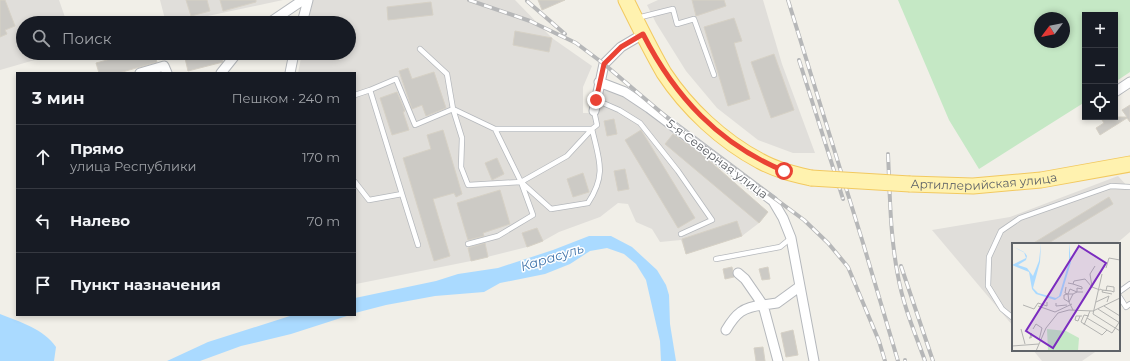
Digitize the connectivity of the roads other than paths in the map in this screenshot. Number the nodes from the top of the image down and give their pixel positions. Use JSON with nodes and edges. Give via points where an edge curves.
{"nodes":[{"id":1,"x":303,"y":0,"type":"edge"},
{"id":2,"x":308,"y":0,"type":"edge"},
{"id":3,"x":626,"y":0,"type":"edge"},
{"id":4,"x":279,"y":16,"type":"edge"},
{"id":5,"x":304,"y":16,"type":"edge"},
{"id":6,"x":635,"y":19,"type":"junction"},
{"id":7,"x":643,"y":34,"type":"junction"},
{"id":8,"x":420,"y":49,"type":"dead end"},
{"id":9,"x":232,"y":60,"type":"edge"},
{"id":10,"x":293,"y":60,"type":"edge"},
{"id":11,"x":143,"y":72,"type":"edge"},
{"id":12,"x":167,"y":72,"type":"edge"},
{"id":13,"x":222,"y":72,"type":"edge"},
{"id":14,"x":290,"y":72,"type":"edge"},
{"id":15,"x":714,"y":75,"type":"dead end"},
{"id":16,"x":599,"y":82,"type":"junction"},
{"id":17,"x":1130,"y":82,"type":"edge"},
{"id":18,"x":370,"y":90,"type":"junction"},
{"id":19,"x":1118,"y":90,"type":"edge"},
{"id":20,"x":356,"y":95,"type":"edge"},
{"id":21,"x":596,"y":100,"type":"junction"},
{"id":22,"x":453,"y":109,"type":"junction"},
{"id":23,"x":594,"y":111,"type":"joint"},
{"id":24,"x":592,"y":129,"type":"junction"},
{"id":25,"x":495,"y":130,"type":"junction"},
{"id":26,"x":1130,"y":164,"type":"edge"},
{"id":27,"x":521,"y":182,"type":"junction"},
{"id":28,"x":356,"y":183,"type":"edge"},
{"id":29,"x":1130,"y":187,"type":"edge"},
{"id":30,"x":402,"y":194,"type":"junction"},
{"id":31,"x":681,"y":234,"type":"dead end"},
{"id":32,"x":791,"y":238,"type":"junction"},
{"id":33,"x":468,"y":244,"type":"dead end"},
{"id":34,"x":418,"y":245,"type":"dead end"},
{"id":35,"x":716,"y":259,"type":"dead end"},
{"id":36,"x":738,"y":273,"type":"dead end"},
{"id":37,"x":1130,"y":284,"type":"edge"},
{"id":38,"x":799,"y":287,"type":"junction"},
{"id":39,"x":1120,"y":291,"type":"edge"},
{"id":40,"x":1120,"y":298,"type":"edge"},
{"id":41,"x":1130,"y":304,"type":"edge"},
{"id":42,"x":763,"y":306,"type":"junction"},
{"id":43,"x":1012,"y":317,"type":"edge"},
{"id":44,"x":726,"y":330,"type":"dead end"},
{"id":45,"x":777,"y":360,"type":"edge"},
{"id":46,"x":814,"y":361,"type":"edge"}],
"edges":[{"from":1,"to":4,"type":"street"},
{"from":2,"to":5,"type":"street"},
{"from":3,"to":6,"type":"main road","name":"Артиллерийская улица"},
{"from":6,"to":7,"type":"main road","name":"Артиллерийская улица"},
{"from":6,"to":15,"type":"lane","via":[[672,9],[678,24],[694,19]]},
{"from":7,"to":16,"type":"street","via":[[621,47],[604,64]]},
{"from":7,"to":26,"type":"main road","name":"Артиллерийская улица","bridge":true,"via":[[665,74],[681,95],[715,129],[760,161],[784,171],[812,178],[973,186],[1041,180]]},
{"from":8,"to":22,"type":"lane","via":[[447,74]]},
{"from":9,"to":13,"type":"street"},
{"from":10,"to":14,"type":"street"},
{"from":11,"to":12,"type":"street","via":[[164,66]]},
{"from":16,"to":21,"type":"street"},
{"from":16,"to":32,"type":"street","name":"5-я Северная улица","via":[[625,92],[649,108],[773,201]]},
{"from":17,"to":19,"type":"street"},
{"from":18,"to":20,"type":"lane"},
{"from":18,"to":22,"type":"lane","via":[[396,79],[415,125]]},
{"from":18,"to":30,"type":"lane"},
{"from":21,"to":23,"type":"street"},
{"from":21,"to":31,"type":"lane","via":[[640,123],[712,220]]},
{"from":22,"to":25,"type":"lane"},
{"from":22,"to":27,"type":"lane","via":[[462,138],[461,167],[468,185]]},
{"from":23,"to":24,"type":"lane","via":[[597,125]]},
{"from":24,"to":25,"type":"lane"},
{"from":24,"to":27,"type":"lane","via":[[567,156]]},
{"from":24,"to":27,"type":"lane","via":[[601,168],[598,188],[588,203],[552,209]]},
{"from":25,"to":27,"type":"lane"},
{"from":27,"to":33,"type":"lane","via":[[533,216],[498,236]]},
{"from":28,"to":30,"type":"lane","via":[[369,200]]},
{"from":29,"to":43,"type":"lane","via":[[1111,186],[1020,218],[1002,231],[989,257],[988,286],[1002,309]]},
{"from":30,"to":34,"type":"lane"},
{"from":32,"to":35,"type":"lane","via":[[780,247]]},
{"from":32,"to":38,"type":"street","name":"5-я Северная улица"},
{"from":36,"to":42,"type":"street"},
{"from":37,"to":39,"type":"lane"},
{"from":38,"to":42,"type":"street","via":[[778,303]]},
{"from":38,"to":46,"type":"street","name":"5-я Северная улица"},
{"from":40,"to":41,"type":"lane","via":[[1126,307]]},
{"from":42,"to":44,"type":"street","via":[[748,307],[734,318]]},
{"from":42,"to":45,"type":"street"}]}
